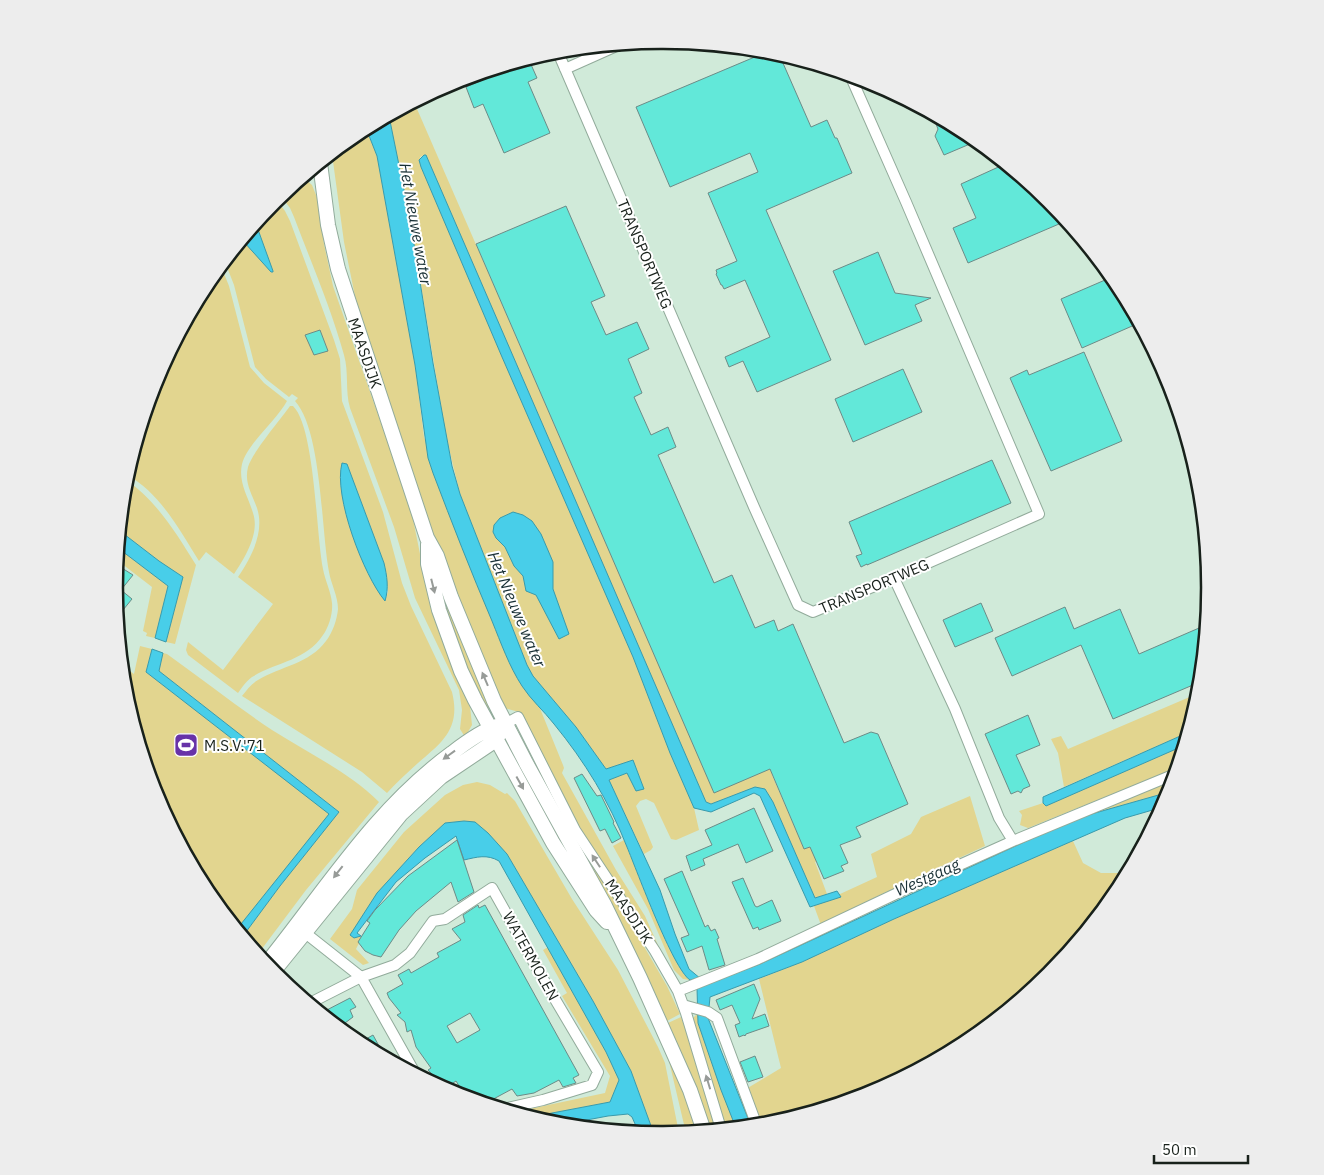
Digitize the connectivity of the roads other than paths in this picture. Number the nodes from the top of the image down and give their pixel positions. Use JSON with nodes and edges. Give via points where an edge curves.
{"nodes":[{"id":1,"x":603,"y":52,"type":"edge"},
{"id":2,"x":561,"y":58,"type":"edge"},
{"id":3,"x":565,"y":69,"type":"junction"},
{"id":4,"x":854,"y":85,"type":"edge"},
{"id":5,"x":319,"y":172,"type":"edge"},
{"id":6,"x":428,"y":538,"type":"junction"},
{"id":7,"x":894,"y":578,"type":"junction"},
{"id":8,"x":505,"y":724,"type":"junction"},
{"id":9,"x":493,"y":734,"type":"junction"},
{"id":10,"x":1166,"y":778,"type":"edge"},
{"id":11,"x":1013,"y":841,"type":"junction"},
{"id":12,"x":301,"y":929,"type":"junction"},
{"id":13,"x":617,"y":932,"type":"junction"},
{"id":14,"x":272,"y":958,"type":"edge"},
{"id":15,"x":278,"y":965,"type":"edge"},
{"id":16,"x":361,"y":977,"type":"junction"},
{"id":17,"x":678,"y":991,"type":"junction"},
{"id":18,"x":316,"y":1000,"type":"edge"},
{"id":19,"x":685,"y":1009,"type":"junction"},
{"id":20,"x":409,"y":1063,"type":"edge"},
{"id":21,"x":516,"y":1106,"type":"edge"},
{"id":22,"x":754,"y":1118,"type":"edge"},
{"id":23,"x":719,"y":1123,"type":"edge"},
{"id":24,"x":702,"y":1125,"type":"edge"}],
"edges":[{"from":1,"to":3,"type":"street"},
{"from":2,"to":3,"type":"street","name":"TRANSPORTWEG"},
{"from":3,"to":7,"type":"street","name":"TRANSPORTWEG","via":[[798,605],[813,612]]},
{"from":4,"to":7,"type":"street","name":"TRANSPORTWEG","via":[[1039,514]]},
{"from":5,"to":6,"type":"main road","name":"MAASDIJK","via":[[338,269]]},
{"from":8,"to":6,"type":"main road","name":"MAASDIJK","one_way":true},
{"from":6,"to":9,"type":"main road","name":"MAASDIJK","one_way":true,"via":[[428,564],[440,610],[461,671]]},
{"from":7,"to":11,"type":"street","via":[[955,709],[999,818]]},
{"from":8,"to":9,"type":"main road"},
{"from":8,"to":13,"type":"main road","name":"MAASDIJK"},
{"from":17,"to":8,"type":"street","name":"MAASDIJK","one_way":true,"via":[[575,830],[518,717]]},
{"from":9,"to":12,"type":"main road","via":[[464,744],[415,782],[392,805],[366,835]]},
{"from":9,"to":13,"type":"main road","name":"MAASDIJK","one_way":true,"via":[[553,842],[596,910]]},
{"from":10,"to":11,"type":"street"},
{"from":11,"to":17,"type":"street","via":[[758,958]]},
{"from":12,"to":14,"type":"main road"},
{"from":12,"to":15,"type":"main road"},
{"from":12,"to":16,"type":"street"},
{"from":13,"to":24,"type":"main road","name":"MAASDIJK","via":[[662,1025]]},
{"from":16,"to":18,"type":"street"},
{"from":16,"to":20,"type":"street"},
{"from":16,"to":21,"type":"street","name":"WATERMOLEN","via":[[395,965],[410,953],[433,921],[445,919],[492,888],[598,1072],[592,1085]]},
{"from":17,"to":19,"type":"street","name":"MAASDIJK"},
{"from":19,"to":22,"type":"street","via":[[703,1011],[717,1018]]},
{"from":23,"to":19,"type":"street","name":"MAASDIJK","one_way":true}]}
